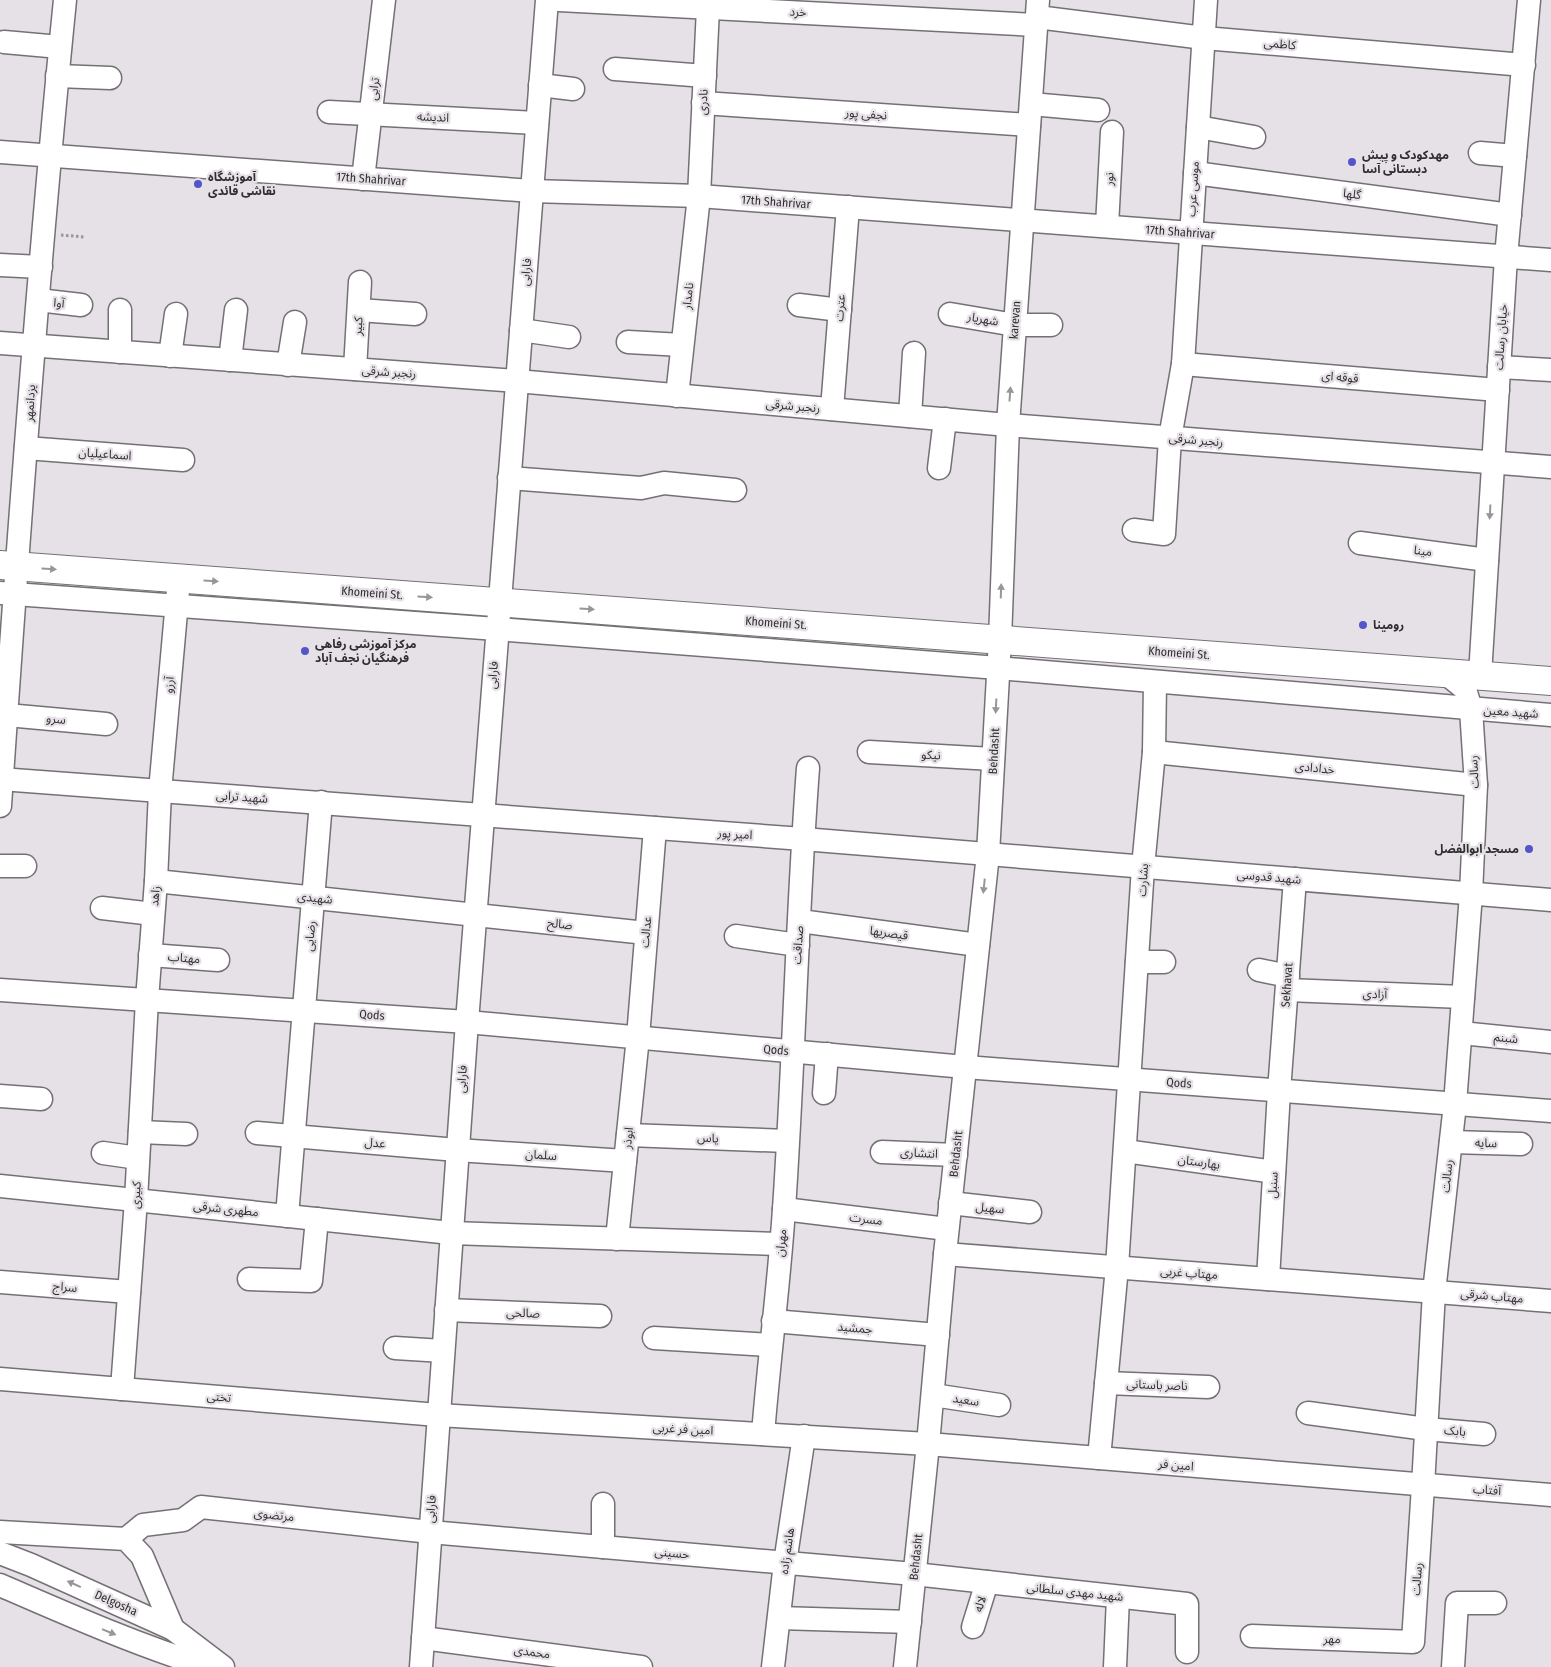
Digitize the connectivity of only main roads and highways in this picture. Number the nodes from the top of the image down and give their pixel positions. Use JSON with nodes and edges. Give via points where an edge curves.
{"nodes":[{"id":1,"x":9,"y":566,"type":"edge"},
{"id":2,"x":1551,"y":681,"type":"edge"}],
"edges":[{"from":1,"to":2,"type":"main road","name":"Khomeini St.","one_way":true,"via":[[178,592],[498,616],[1000,640]]}]}
